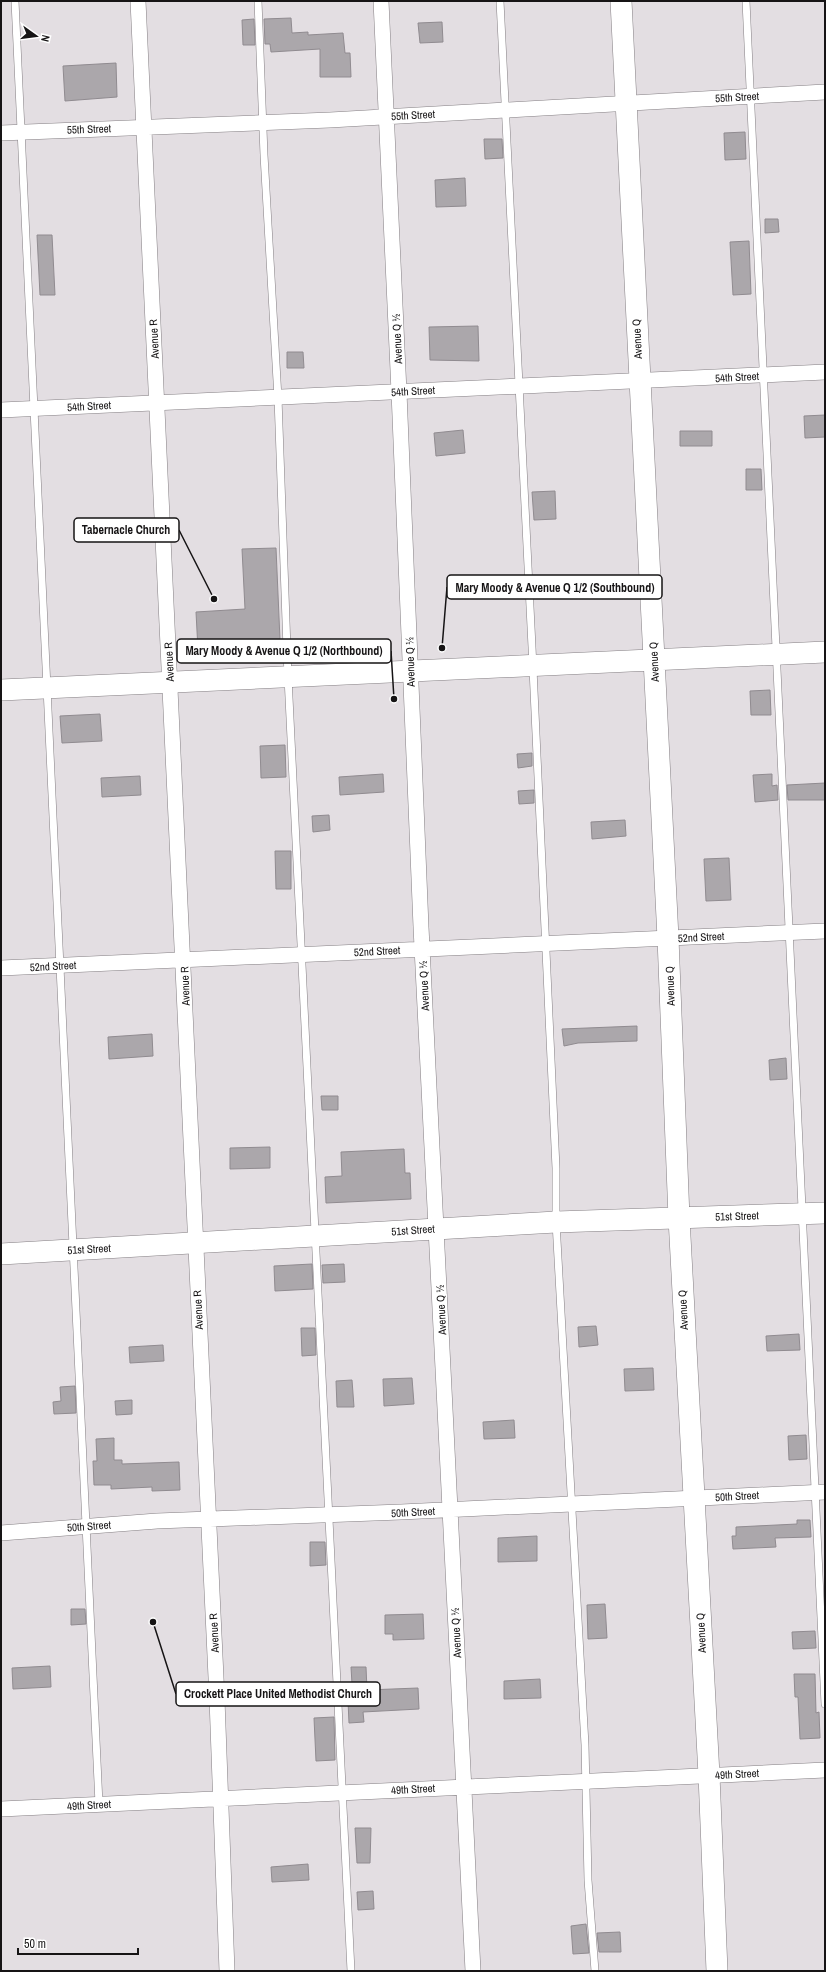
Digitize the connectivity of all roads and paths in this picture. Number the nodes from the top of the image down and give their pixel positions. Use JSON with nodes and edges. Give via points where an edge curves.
{"nodes":[{"id":1,"x":15,"y":1,"type":"edge"},
{"id":2,"x":138,"y":1,"type":"edge"},
{"id":3,"x":258,"y":1,"type":"edge"},
{"id":4,"x":381,"y":1,"type":"edge"},
{"id":5,"x":500,"y":1,"type":"edge"},
{"id":6,"x":621,"y":1,"type":"edge"},
{"id":7,"x":746,"y":1,"type":"edge"},
{"id":8,"x":825,"y":92,"type":"edge"},
{"id":9,"x":750,"y":96,"type":"junction"},
{"id":10,"x":625,"y":103,"type":"junction"},
{"id":11,"x":505,"y":110,"type":"junction"},
{"id":12,"x":385,"y":116,"type":"junction"},
{"id":13,"x":262,"y":122,"type":"junction"},
{"id":14,"x":143,"y":127,"type":"junction"},
{"id":15,"x":21,"y":132,"type":"junction"},
{"id":16,"x":1,"y":133,"type":"edge"},
{"id":17,"x":825,"y":372,"type":"edge"},
{"id":18,"x":763,"y":375,"type":"junction"},
{"id":19,"x":640,"y":381,"type":"junction"},
{"id":20,"x":518,"y":387,"type":"junction"},
{"id":21,"x":399,"y":392,"type":"junction"},
{"id":22,"x":278,"y":398,"type":"junction"},
{"id":23,"x":157,"y":403,"type":"junction"},
{"id":24,"x":34,"y":409,"type":"junction"},
{"id":25,"x":1,"y":410,"type":"edge"},
{"id":26,"x":825,"y":652,"type":"edge"},
{"id":27,"x":776,"y":655,"type":"junction"},
{"id":28,"x":654,"y":660,"type":"junction"},
{"id":29,"x":533,"y":666,"type":"junction"},
{"id":30,"x":410,"y":671,"type":"junction"},
{"id":31,"x":288,"y":677,"type":"junction"},
{"id":32,"x":170,"y":682,"type":"junction"},
{"id":33,"x":47,"y":688,"type":"junction"},
{"id":34,"x":1,"y":690,"type":"edge"},
{"id":35,"x":825,"y":931,"type":"edge"},
{"id":36,"x":789,"y":933,"type":"junction"},
{"id":37,"x":668,"y":938,"type":"junction"},
{"id":38,"x":544,"y":944,"type":"junction"},
{"id":39,"x":422,"y":949,"type":"junction"},
{"id":40,"x":302,"y":955,"type":"junction"},
{"id":41,"x":184,"y":960,"type":"junction"},
{"id":42,"x":60,"y":966,"type":"junction"},
{"id":43,"x":1,"y":968,"type":"edge"},
{"id":44,"x":825,"y":1213,"type":"edge"},
{"id":45,"x":802,"y":1214,"type":"junction"},
{"id":46,"x":678,"y":1218,"type":"junction"},
{"id":47,"x":556,"y":1222,"type":"junction"},
{"id":48,"x":437,"y":1229,"type":"junction"},
{"id":49,"x":317,"y":1236,"type":"junction"},
{"id":50,"x":196,"y":1244,"type":"junction"},
{"id":51,"x":73,"y":1250,"type":"junction"},
{"id":52,"x":1,"y":1254,"type":"edge"},
{"id":53,"x":820,"y":1492,"type":"edge"},
{"id":54,"x":694,"y":1498,"type":"junction"},
{"id":55,"x":572,"y":1503,"type":"junction"},
{"id":56,"x":450,"y":1510,"type":"junction"},
{"id":57,"x":330,"y":1515,"type":"junction"},
{"id":58,"x":209,"y":1520,"type":"junction"},
{"id":59,"x":86,"y":1526,"type":"junction"},
{"id":60,"x":1,"y":1532,"type":"edge"},
{"id":61,"x":825,"y":1704,"type":"edge"},
{"id":62,"x":825,"y":1770,"type":"edge"},
{"id":63,"x":709,"y":1775,"type":"junction"},
{"id":64,"x":586,"y":1781,"type":"junction"},
{"id":65,"x":464,"y":1787,"type":"junction"},
{"id":66,"x":344,"y":1793,"type":"junction"},
{"id":67,"x":221,"y":1798,"type":"junction"},
{"id":68,"x":99,"y":1804,"type":"junction"},
{"id":69,"x":1,"y":1809,"type":"edge"},
{"id":70,"x":227,"y":1971,"type":"edge"},
{"id":71,"x":351,"y":1971,"type":"edge"},
{"id":72,"x":473,"y":1971,"type":"edge"},
{"id":73,"x":594,"y":1971,"type":"edge"},
{"id":74,"x":717,"y":1971,"type":"edge"}],
"edges":[{"from":1,"to":15,"type":"lane"},
{"from":2,"to":14,"type":"street","name":"Avenue R"},
{"from":3,"to":13,"type":"lane"},
{"from":4,"to":12,"type":"street","name":"Avenue Q ½"},
{"from":5,"to":11,"type":"lane"},
{"from":6,"to":10,"type":"street","name":"Avenue Q"},
{"from":7,"to":9,"type":"lane"},
{"from":8,"to":9,"type":"street","name":"55th Street"},
{"from":9,"to":10,"type":"street","name":"55th Street"},
{"from":9,"to":18,"type":"lane"},
{"from":10,"to":11,"type":"street","name":"55th Street"},
{"from":10,"to":19,"type":"street","name":"Avenue Q"},
{"from":11,"to":12,"type":"street","name":"55th Street"},
{"from":11,"to":20,"type":"lane"},
{"from":12,"to":13,"type":"street","name":"55th Street"},
{"from":12,"to":21,"type":"street","name":"Avenue Q ½"},
{"from":13,"to":14,"type":"street","name":"55th Street"},
{"from":13,"to":22,"type":"lane"},
{"from":14,"to":15,"type":"street","name":"55th Street"},
{"from":14,"to":23,"type":"street","name":"Avenue R"},
{"from":15,"to":16,"type":"street","name":"55th Street"},
{"from":15,"to":24,"type":"lane"},
{"from":17,"to":18,"type":"street","name":"54th Street"},
{"from":18,"to":19,"type":"street","name":"54th Street"},
{"from":18,"to":27,"type":"lane"},
{"from":19,"to":20,"type":"street","name":"54th Street"},
{"from":19,"to":28,"type":"street","name":"Avenue Q"},
{"from":20,"to":21,"type":"street","name":"54th Street"},
{"from":20,"to":29,"type":"lane"},
{"from":21,"to":22,"type":"street","name":"54th Street"},
{"from":21,"to":30,"type":"street","name":"Avenue Q ½"},
{"from":22,"to":23,"type":"street","name":"54th Street"},
{"from":22,"to":31,"type":"lane"},
{"from":23,"to":24,"type":"street","name":"54th Street"},
{"from":23,"to":32,"type":"street","name":"Avenue R"},
{"from":24,"to":25,"type":"street","name":"54th Street"},
{"from":24,"to":33,"type":"lane"},
{"from":26,"to":27,"type":"street"},
{"from":27,"to":28,"type":"street"},
{"from":27,"to":36,"type":"lane"},
{"from":28,"to":29,"type":"street"},
{"from":28,"to":37,"type":"street","name":"Avenue Q"},
{"from":29,"to":30,"type":"street"},
{"from":29,"to":38,"type":"lane"},
{"from":30,"to":31,"type":"street"},
{"from":30,"to":39,"type":"street","name":"Avenue Q ½"},
{"from":31,"to":32,"type":"street"},
{"from":31,"to":40,"type":"lane"},
{"from":32,"to":33,"type":"street"},
{"from":32,"to":41,"type":"street","name":"Avenue R"},
{"from":33,"to":34,"type":"street"},
{"from":33,"to":42,"type":"lane"},
{"from":35,"to":36,"type":"street","name":"52nd Street"},
{"from":36,"to":37,"type":"street","name":"52nd Street"},
{"from":36,"to":45,"type":"lane"},
{"from":37,"to":38,"type":"street","name":"52nd Street"},
{"from":37,"to":46,"type":"street","name":"Avenue Q"},
{"from":38,"to":39,"type":"street","name":"52nd Street"},
{"from":38,"to":47,"type":"lane","via":[[556,1168]]},
{"from":39,"to":40,"type":"street","name":"52nd Street"},
{"from":39,"to":48,"type":"street","name":"Avenue Q ½"},
{"from":40,"to":41,"type":"street","name":"52nd Street"},
{"from":40,"to":49,"type":"lane"},
{"from":41,"to":42,"type":"street","name":"52nd Street"},
{"from":41,"to":50,"type":"street","name":"Avenue R"},
{"from":42,"to":43,"type":"street","name":"52nd Street"},
{"from":42,"to":51,"type":"lane"},
{"from":44,"to":45,"type":"street","name":"51st Street"},
{"from":45,"to":46,"type":"street","name":"51st Street"},
{"from":45,"to":53,"type":"lane"},
{"from":46,"to":47,"type":"street","name":"51st Street"},
{"from":46,"to":54,"type":"street","name":"Avenue Q"},
{"from":47,"to":48,"type":"street","name":"51st Street"},
{"from":47,"to":55,"type":"lane"},
{"from":48,"to":49,"type":"street","name":"51st Street"},
{"from":48,"to":56,"type":"street","name":"Avenue Q ½"},
{"from":49,"to":50,"type":"street","name":"51st Street"},
{"from":49,"to":57,"type":"lane"},
{"from":50,"to":51,"type":"street","name":"51st Street"},
{"from":50,"to":58,"type":"street","name":"Avenue R"},
{"from":51,"to":52,"type":"street","name":"51st Street"},
{"from":51,"to":59,"type":"lane"},
{"from":53,"to":54,"type":"street","name":"50th Street"},
{"from":53,"to":61,"type":"lane"},
{"from":54,"to":55,"type":"street","name":"50th Street"},
{"from":54,"to":63,"type":"street","name":"Avenue Q"},
{"from":55,"to":56,"type":"street","name":"50th Street"},
{"from":55,"to":64,"type":"lane"},
{"from":56,"to":57,"type":"street","name":"50th Street"},
{"from":56,"to":65,"type":"street","name":"Avenue Q ½"},
{"from":57,"to":58,"type":"street","name":"50th Street"},
{"from":57,"to":66,"type":"lane"},
{"from":58,"to":59,"type":"street","name":"50th Street"},
{"from":58,"to":67,"type":"street","name":"Avenue R"},
{"from":59,"to":60,"type":"street","name":"50th Street"},
{"from":59,"to":68,"type":"lane"},
{"from":62,"to":63,"type":"street","name":"49th Street"},
{"from":63,"to":64,"type":"street","name":"49th Street"},
{"from":63,"to":74,"type":"street","name":"Avenue Q"},
{"from":64,"to":65,"type":"street","name":"49th Street"},
{"from":64,"to":73,"type":"lane","via":[[588,1880]]},
{"from":65,"to":66,"type":"street","name":"49th Street"},
{"from":65,"to":72,"type":"street","name":"Avenue Q ½"},
{"from":66,"to":67,"type":"street","name":"49th Street"},
{"from":66,"to":71,"type":"lane"},
{"from":67,"to":68,"type":"street","name":"49th Street"},
{"from":67,"to":70,"type":"street","name":"Avenue R"},
{"from":68,"to":69,"type":"street","name":"49th Street"}]}
